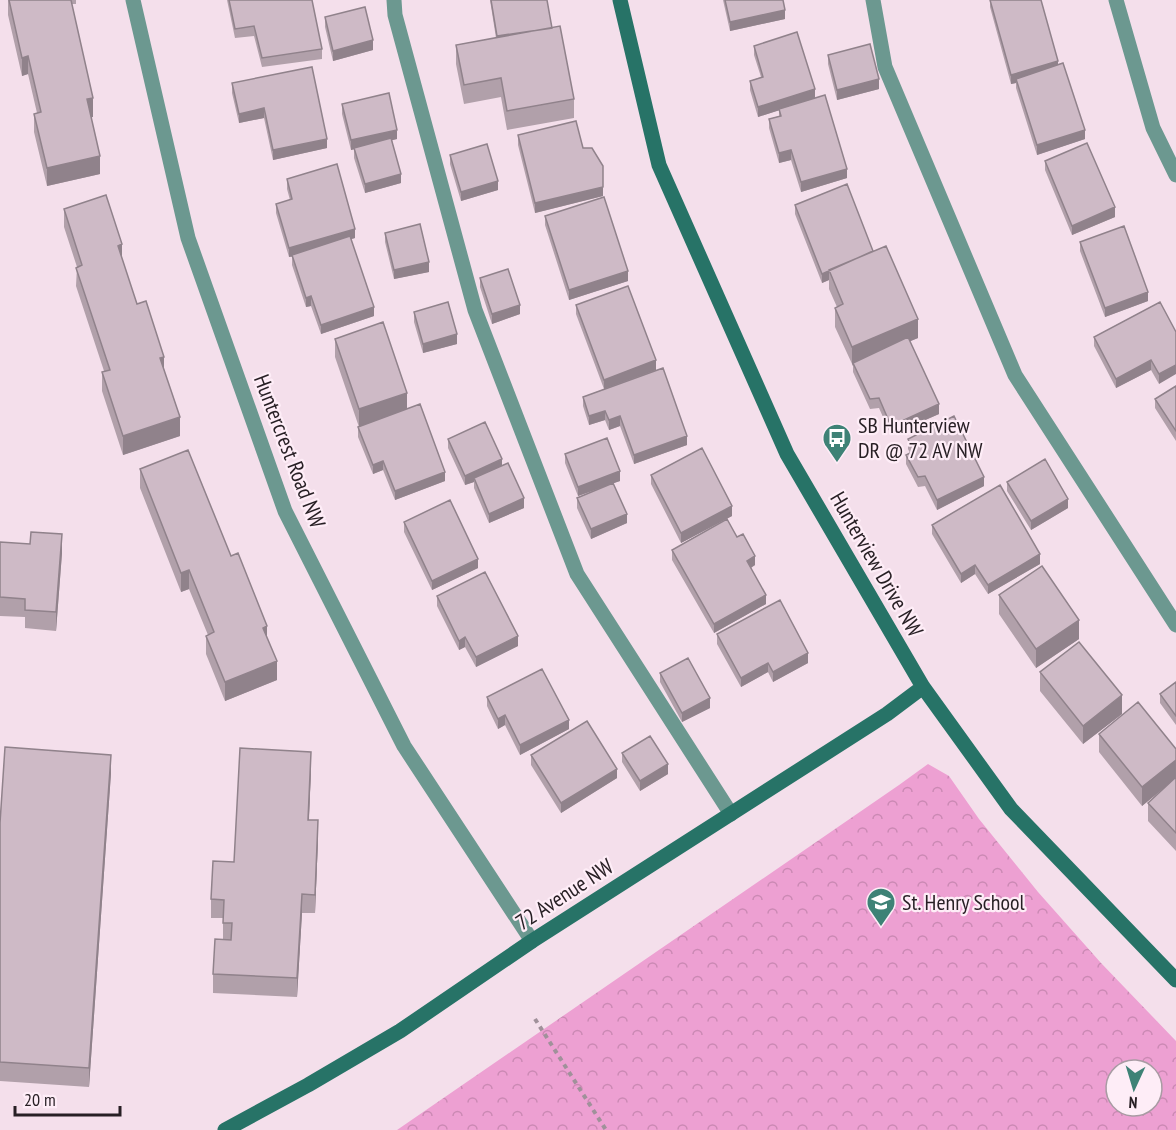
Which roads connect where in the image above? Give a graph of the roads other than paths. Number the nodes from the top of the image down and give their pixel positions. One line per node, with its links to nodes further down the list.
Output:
1 (133, 0): 10 (street, Huntercrest Road NW)
2 (394, 0): 9 (street)
3 (620, 0): 8 (street, Hunterview Drive NW)
4 (873, 0): 7 (street)
5 (1116, 0): 6 (street)
6 (1176, 175)
7 (1176, 625)
8 (923, 687): 9 (street, 72 Avenue NW); 11 (street, Hunterview Drive NW)
9 (731, 814): 10 (street, 72 Avenue NW)
10 (532, 941): 12 (street, 72 Avenue NW)
11 (1176, 980)
12 (225, 1130)

